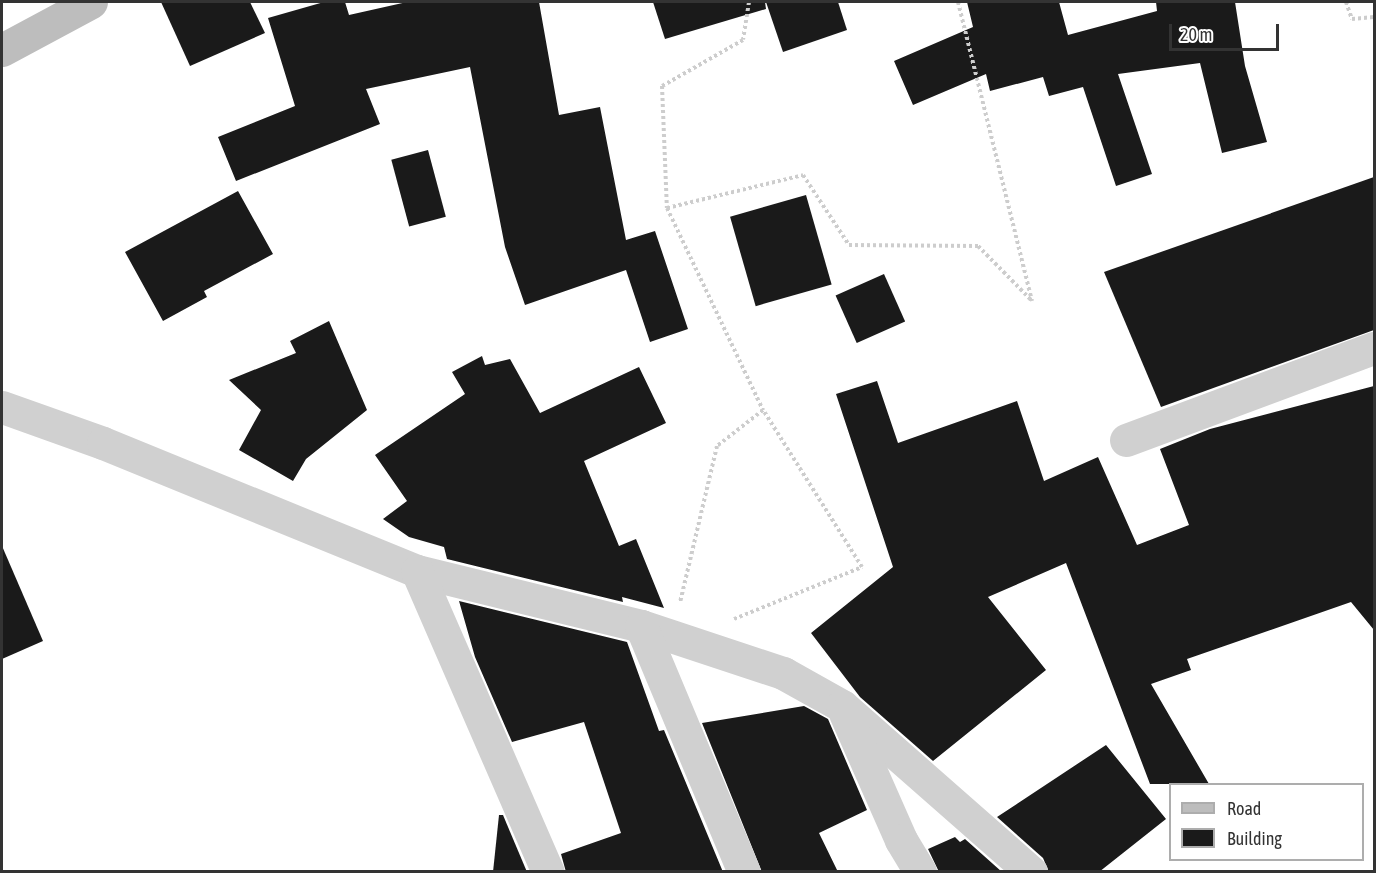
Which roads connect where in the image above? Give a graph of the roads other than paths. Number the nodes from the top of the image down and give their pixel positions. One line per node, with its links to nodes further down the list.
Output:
1 (92, 2): 2 (street)
2 (2, 50)
3 (1374, 348): 5 (street)
4 (2, 407): 6 (street)
5 (1126, 440)
6 (417, 572): 7 (street); 9 (street)
7 (640, 626): 8 (street); 10 (street)
8 (842, 706): 11 (street); 12 (street)
9 (548, 872)
10 (744, 872)
11 (920, 872)
12 (1031, 872)

